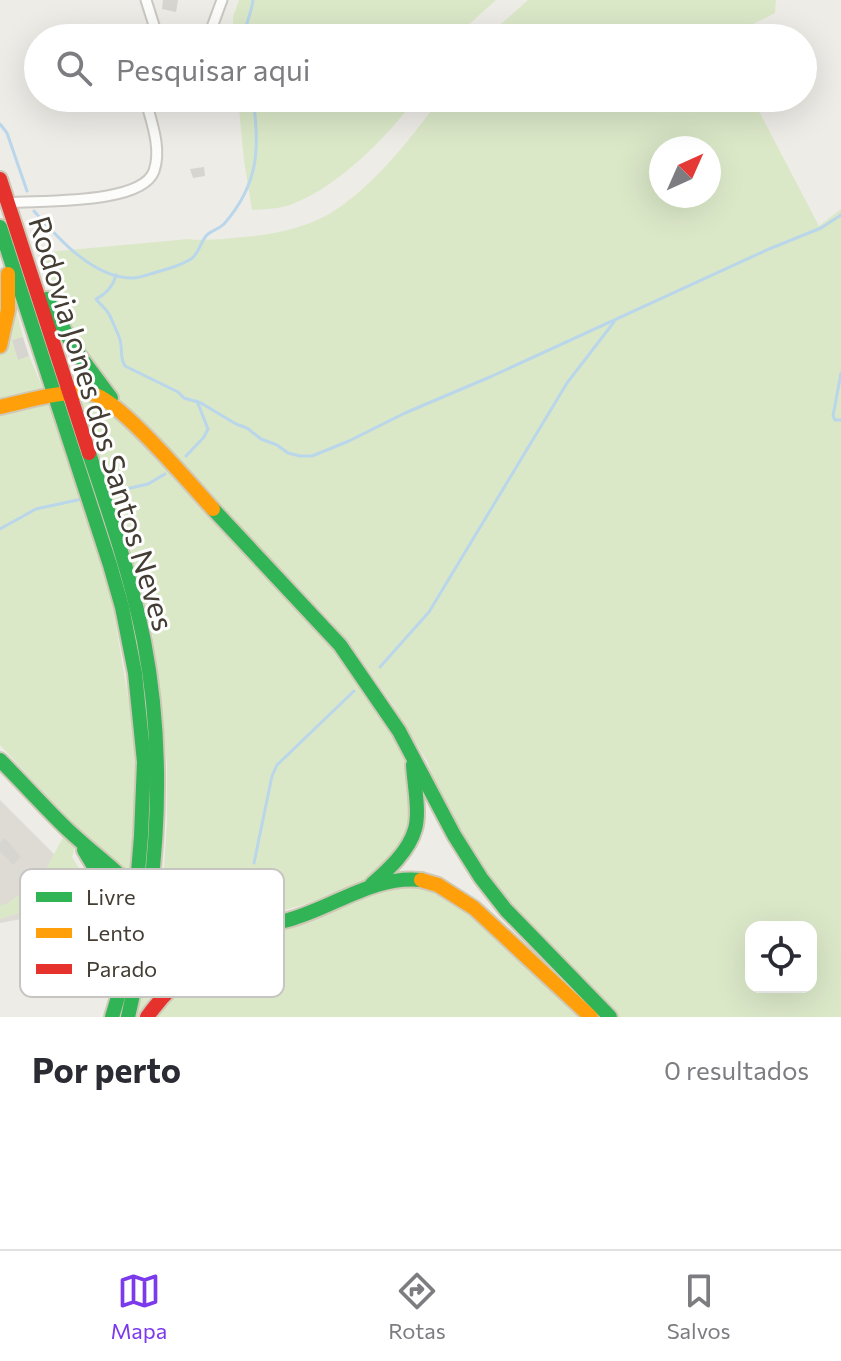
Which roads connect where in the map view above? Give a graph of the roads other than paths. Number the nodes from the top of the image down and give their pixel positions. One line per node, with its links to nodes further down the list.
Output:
1 (146, 0): 3 (street)
2 (222, 0): 4 (street)
3 (154, 24)
4 (213, 24)
5 (148, 112): 7 (street)
6 (0, 179): 7 (main road, Rodovia Jones dos Santos Neves)
7 (8, 203): 10 (main road, Rodovia Jones dos Santos Neves)
8 (0, 227): 9 (main road, Rodovia Jones dos Santos Neves)
9 (7, 249): 11 (main road); 12 (main road, Rodovia Jones dos Santos Neves)
10 (25, 251): 12 (main road, Rodovia Jones dos Santos Neves); 14 (main road)
11 (0, 346)
12 (63, 395): 13 (main road); 14 (main road); 20 (main road, Rodovia Jones dos Santos Neves); 21 (main road, Rodovia Jones dos Santos Neves)
13 (0, 407)
14 (130, 420): 15 (main road)
15 (410, 752): 22 (main road); 29 (main road)
16 (0, 760): 17 (main road)
17 (69, 831): 18 (main road); 19 (main road)
18 (95, 869)
19 (111, 869)
20 (138, 869)
21 (153, 869)
22 (368, 887): 23 (main road); 28 (main road)
23 (285, 921)
24 (132, 997): 26 (main road, Rodovia Jones dos Santos Neves)
25 (162, 997): 27 (main road)
26 (128, 1017)
27 (147, 1017)
28 (591, 1017)
29 (610, 1017)

